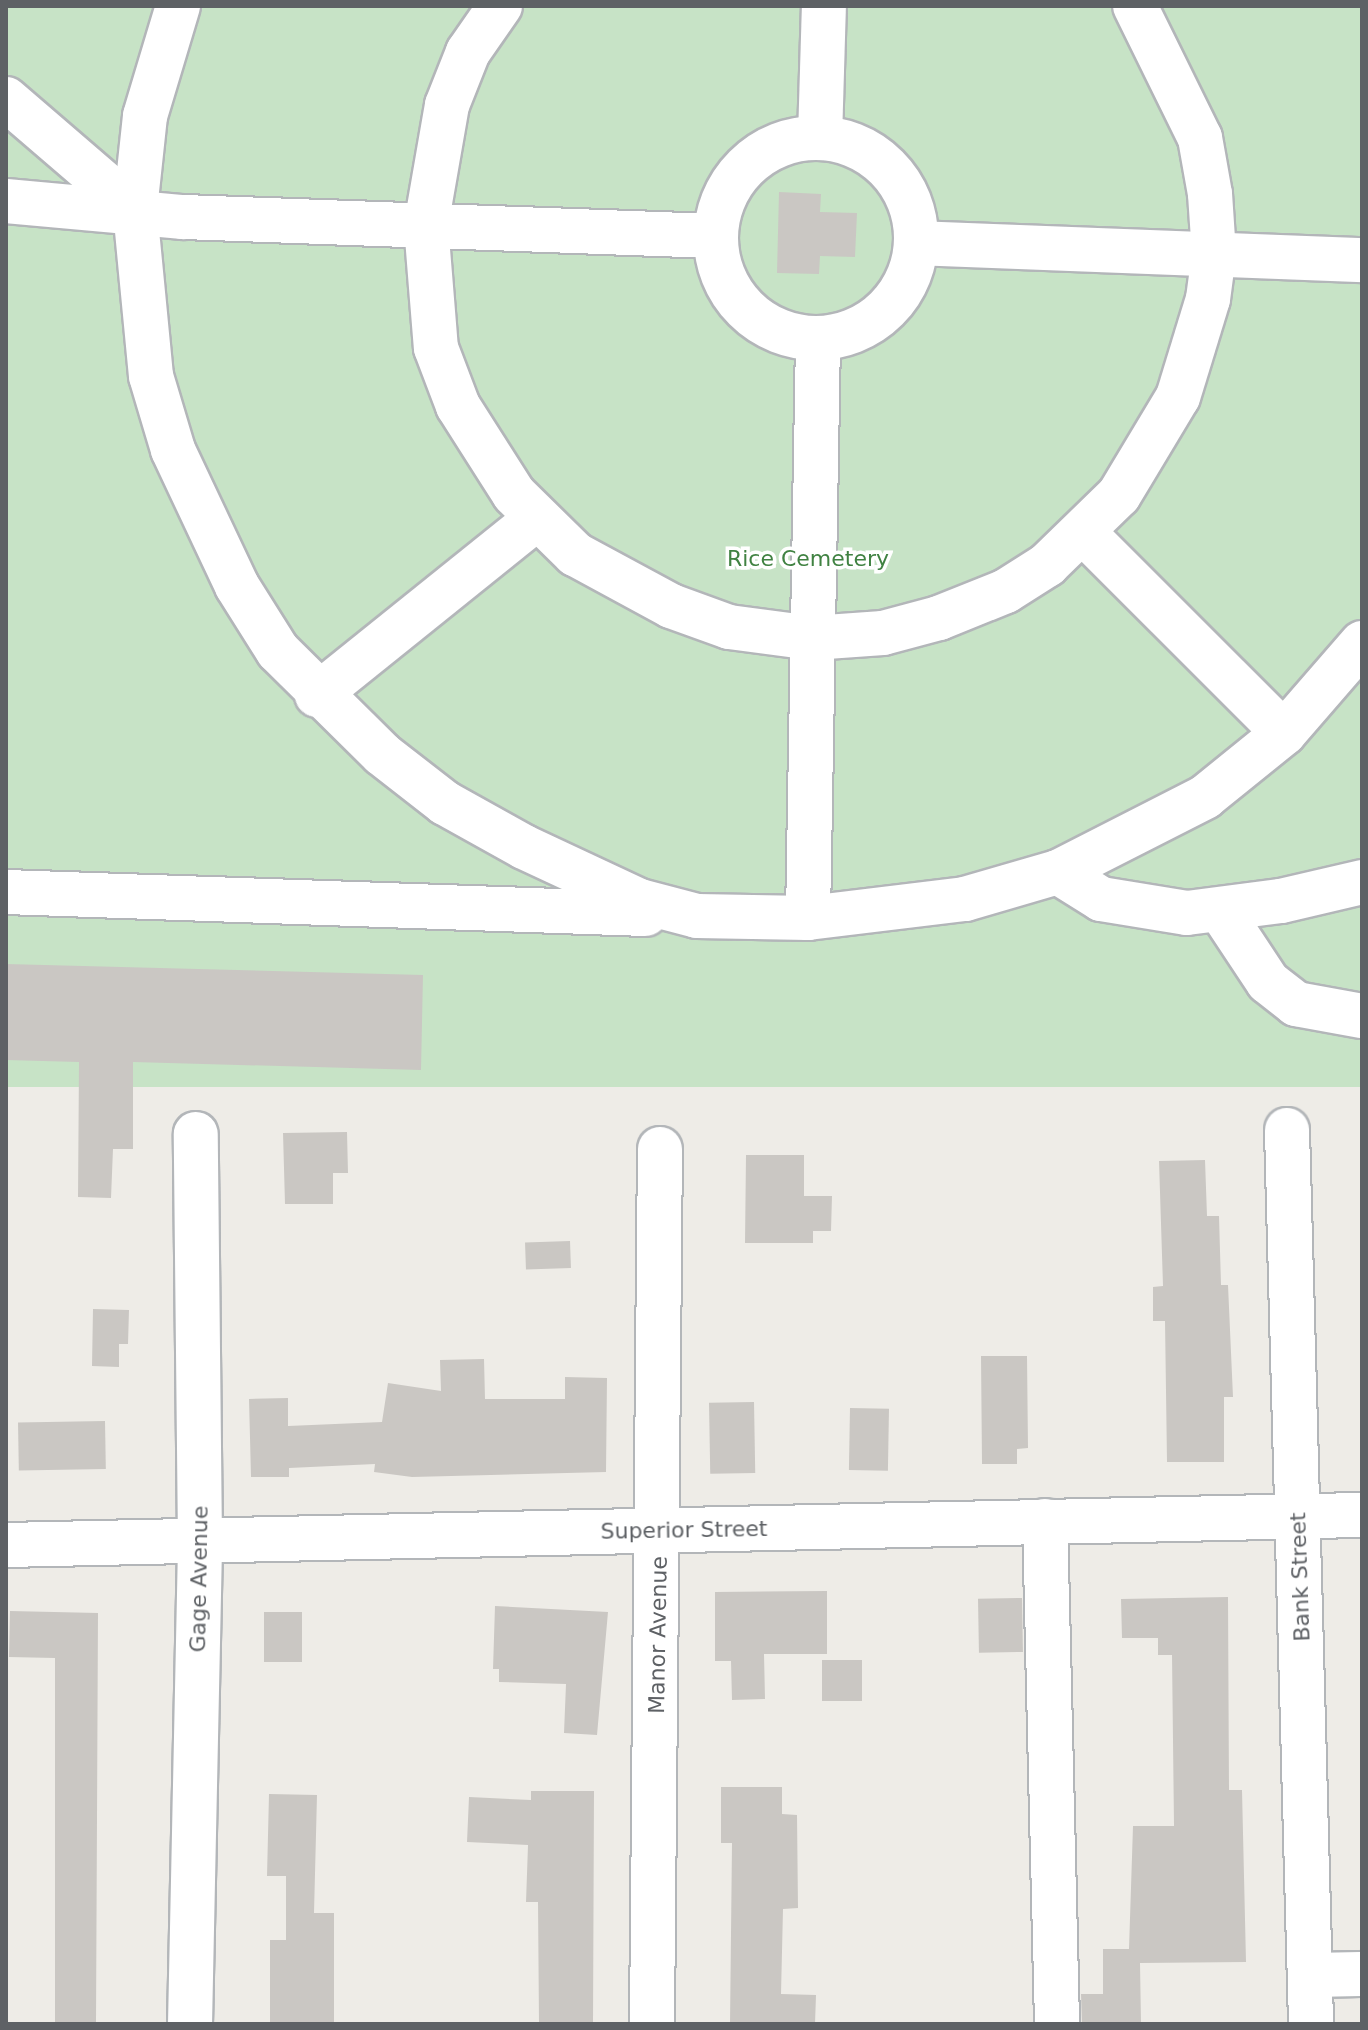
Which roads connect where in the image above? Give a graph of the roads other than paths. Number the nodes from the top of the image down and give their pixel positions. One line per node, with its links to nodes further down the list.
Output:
1 (178, 6): 8 (street)
2 (500, 6): 9 (street)
3 (824, 6): 6 (street)
4 (1135, 6): 12 (street)
5 (6, 99): 8 (street)
6 (820, 138): 10 (street); 11 (street)
7 (6, 201): 8 (street)
8 (135, 210): 9 (street); 19 (street)
9 (426, 225): 10 (street); 15 (street)
10 (715, 236): 14 (street)
11 (917, 243): 12 (street); 14 (street)
12 (1214, 254): 13 (street); 16 (street)
13 (1362, 260)
14 (818, 339): 17 (street)
15 (536, 519): 17 (street); 19 (street)
16 (1085, 534): 17 (street); 20 (street)
17 (812, 638): 26 (street)
18 (1362, 643): 20 (street)
19 (317, 695): 25 (street)
20 (1284, 733): 21 (street)
21 (1058, 872): 24 (street); 26 (street)
22 (1362, 882): 24 (street)
23 (6, 892): 25 (street)
24 (1221, 911): 27 (street)
25 (697, 916): 26 (street)
26 (808, 918)
27 (1362, 1016)
28 (1287, 1130): 31 (street, Bank Street)
29 (196, 1134): 35 (street, Gage Avenue)
30 (660, 1149): 34 (street, Manor Avenue)
31 (1299, 1515): 32 (street, Superior Street); 33 (street, Superior Street); 38 (street, Bank Street)
32 (1362, 1515)
33 (1045, 1521): 34 (street, Superior Street); 41 (street)
34 (659, 1530): 35 (street, Superior Street); 40 (street, Manor Avenue)
35 (200, 1542): 36 (street, Superior Street); 39 (street, Gage Avenue)
36 (6, 1545)
37 (1362, 1974): 38 (street)
38 (1311, 1975): 42 (street, Bank Street)
39 (190, 2024)
40 (652, 2024)
41 (1057, 2024)
42 (1311, 2024)

